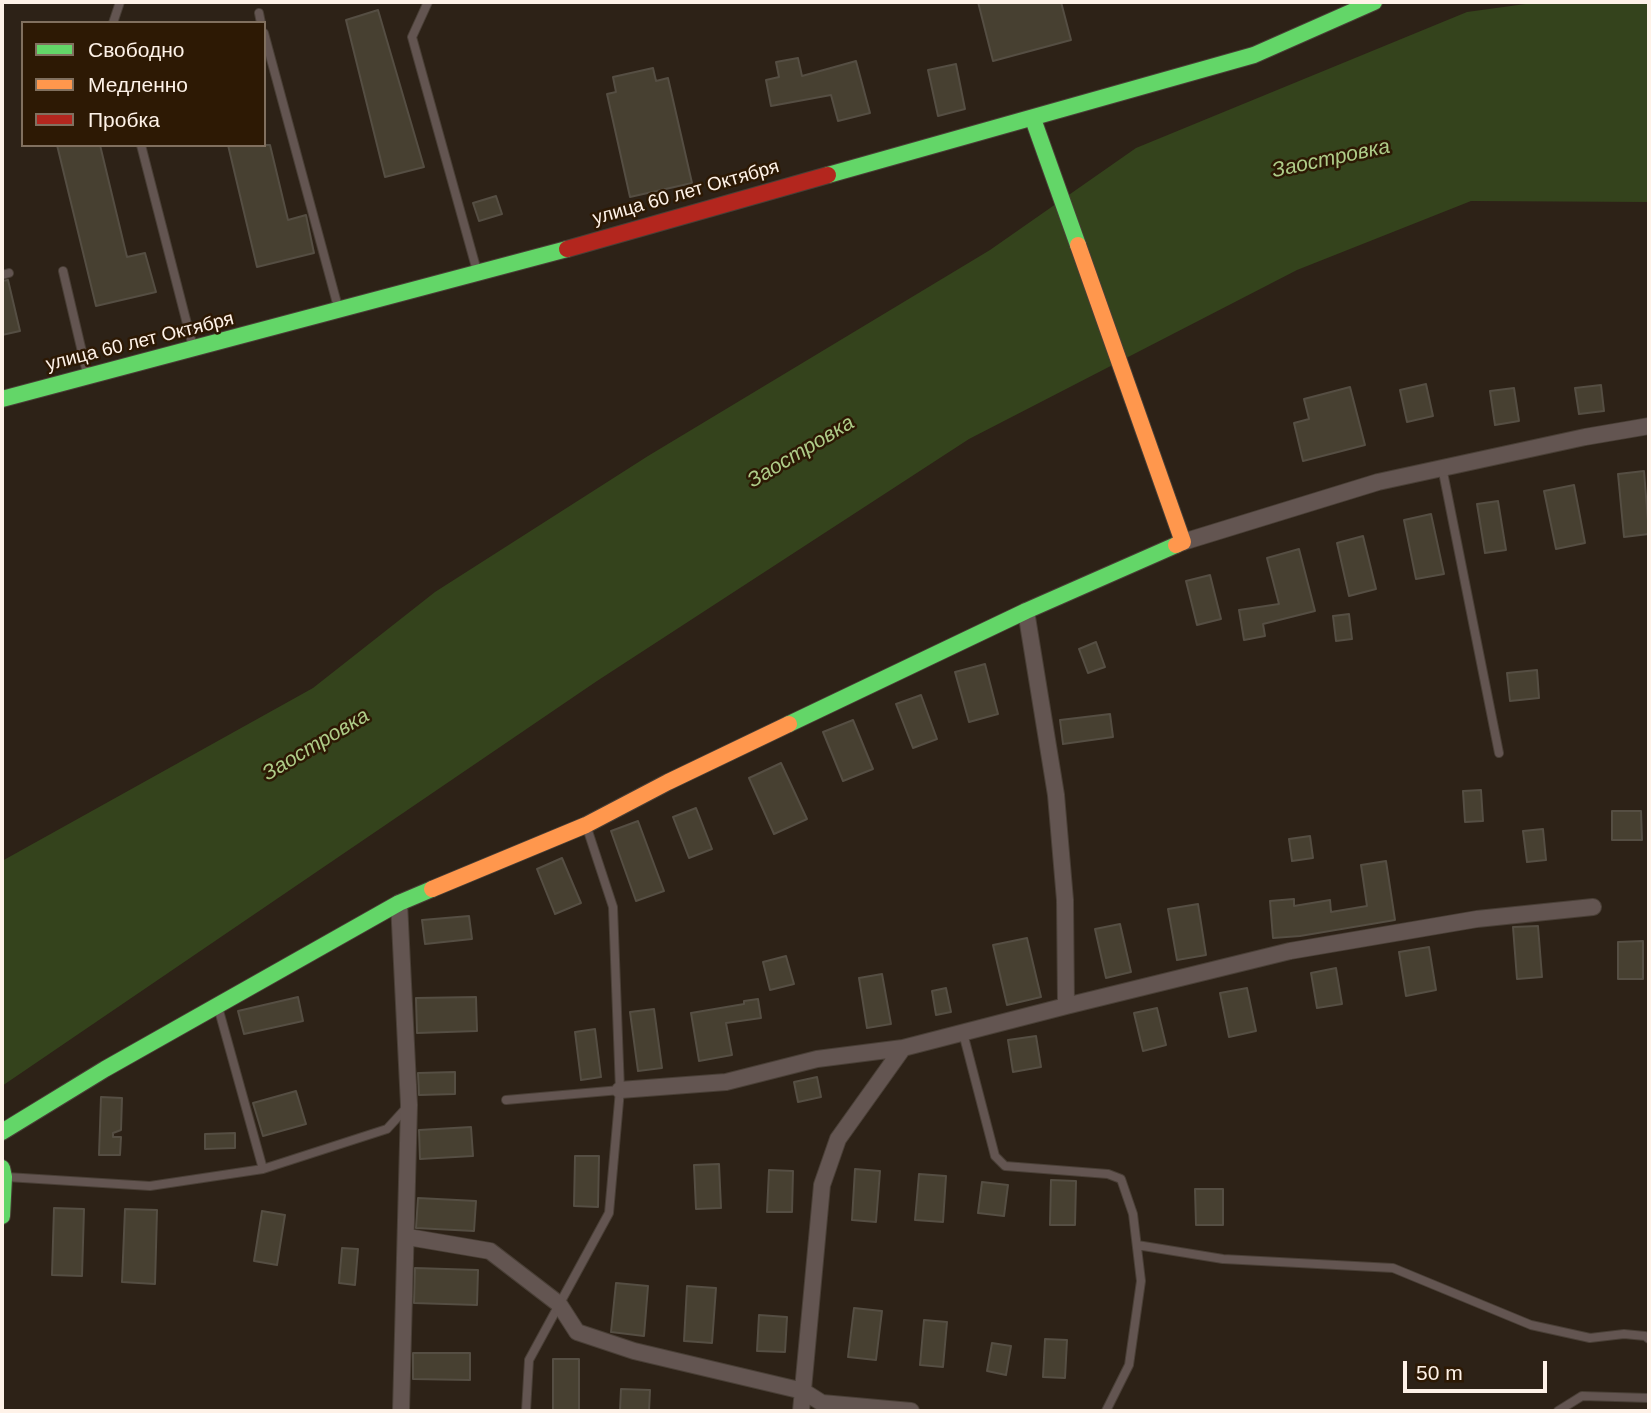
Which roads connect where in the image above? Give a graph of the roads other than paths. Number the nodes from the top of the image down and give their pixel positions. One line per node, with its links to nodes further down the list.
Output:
1 (120, 2): 5 (lane)
2 (428, 2): 11 (lane)
3 (1374, 2): 8 (street, улица 60 лет Октября)
4 (259, 13): 6 (lane)
5 (114, 21)
6 (261, 21)
7 (266, 40): 12 (lane)
8 (1033, 119): 11 (street, улица 60 лет Октября); 18 (street)
9 (142, 147): 13 (lane)
10 (63, 271): 14 (lane)
11 (478, 274): 12 (street, улица 60 лет Октября)
12 (340, 312): 13 (street, улица 60 лет Октября)
13 (194, 350): 14 (street, улица 60 лет Октября)
14 (88, 376): 15 (street, улица 60 лет Октября)
15 (2, 399)
16 (1649, 426): 17 (street)
17 (1442, 467): 18 (street); 20 (lane)
18 (1183, 542): 19 (street)
19 (1026, 611): 21 (street); 25 (street)
20 (1499, 753)
21 (586, 825): 22 (street); 28 (lane)
22 (399, 904): 24 (street); 30 (street)
23 (1593, 907): 25 (street)
24 (217, 1006): 31 (street); 32 (lane)
25 (1066, 1006): 26 (street)
26 (962, 1033): 27 (street); 36 (lane)
27 (903, 1048): 28 (street); 39 (street)
28 (620, 1090): 29 (lane); 37 (lane)
29 (506, 1100)
30 (409, 1105): 32 (lane); 35 (street)
31 (2, 1132)
32 (263, 1169): 33 (lane)
33 (3, 1173): 34 (street)
34 (2, 1216)
35 (408, 1237): 37 (street); 41 (street)
36 (1137, 1245): 38 (lane); 45 (lane)
37 (559, 1304): 39 (street); 42 (lane)
38 (1649, 1339)
39 (803, 1391): 43 (street); 44 (street)
40 (1649, 1398): 46 (lane)
41 (401, 1411)
42 (526, 1411)
43 (801, 1411)
44 (911, 1411)
45 (1106, 1411)
46 (1558, 1411)

